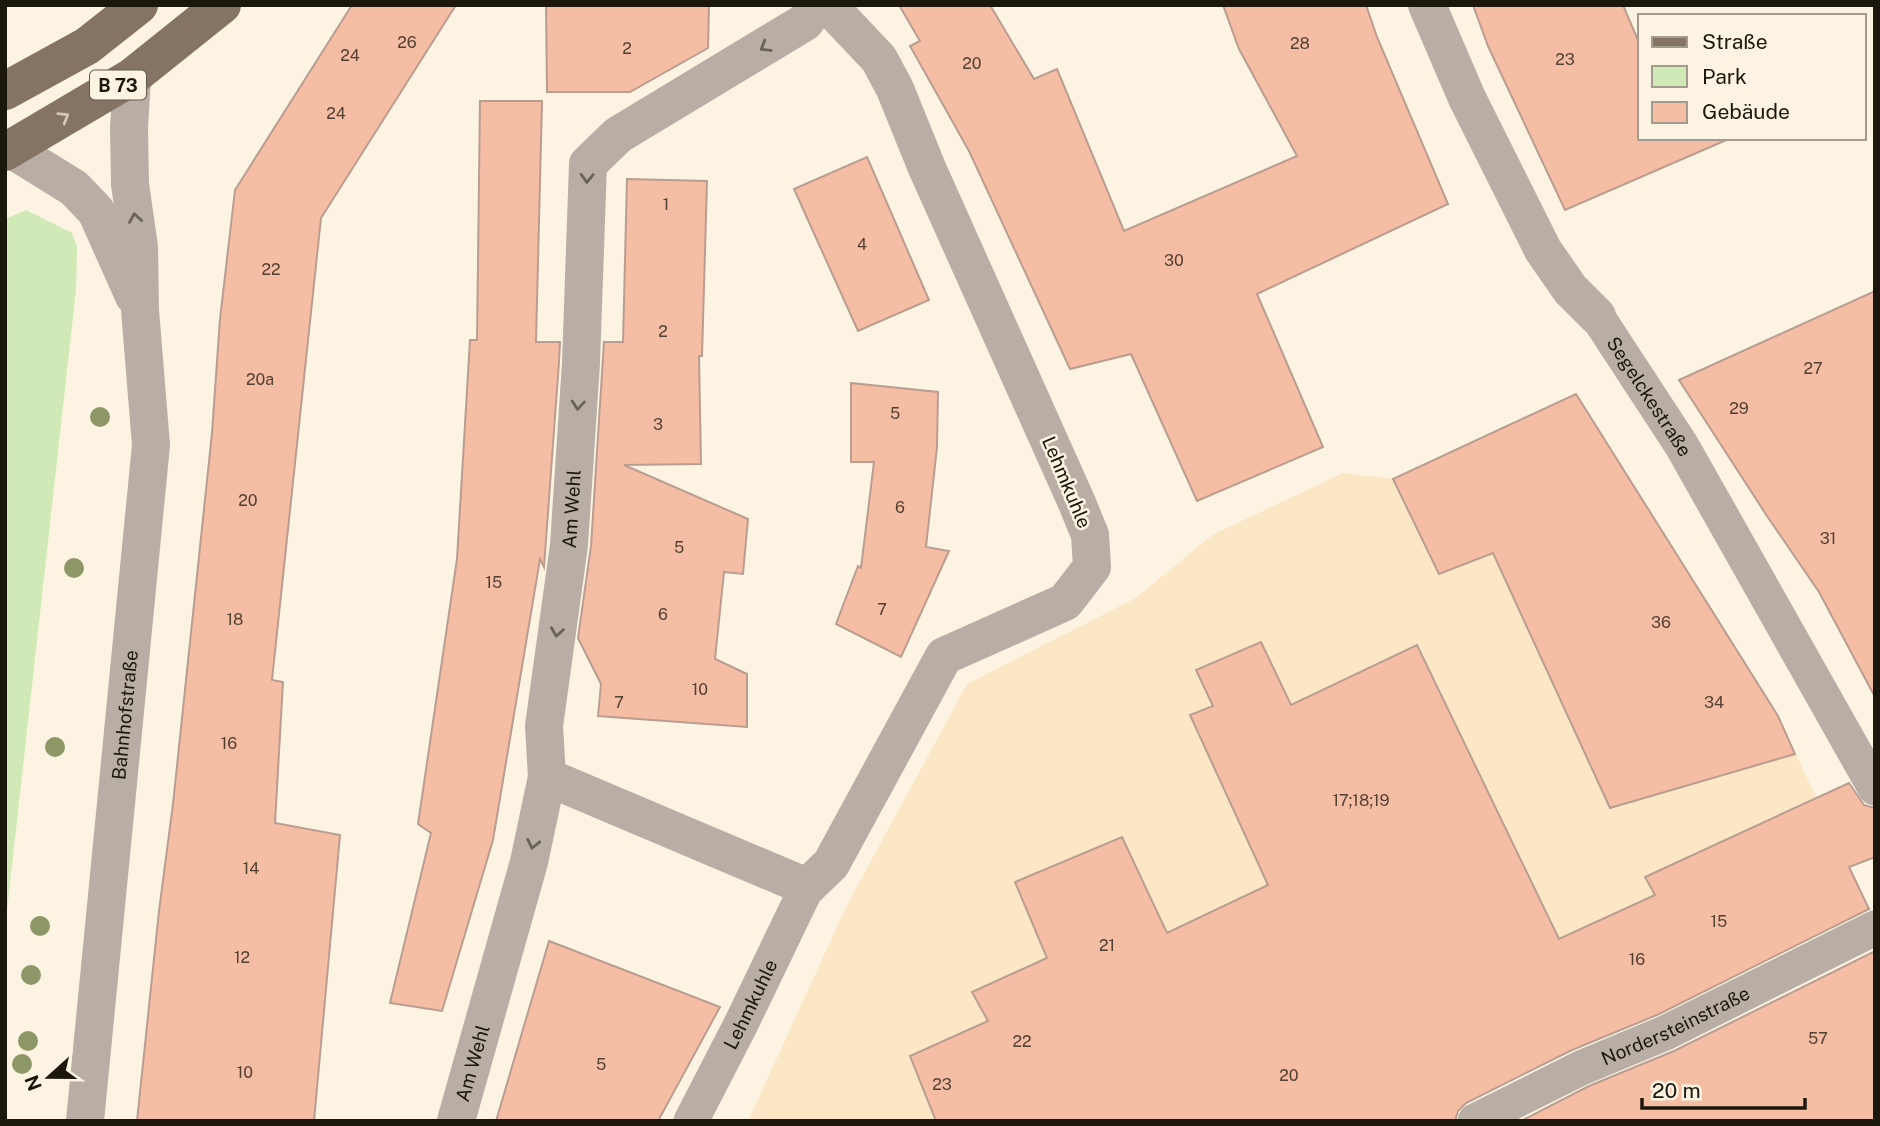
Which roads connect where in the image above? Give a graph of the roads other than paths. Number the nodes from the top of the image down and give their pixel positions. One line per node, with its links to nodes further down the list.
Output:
1 (139, 5): 7 (main road, B 73)
2 (222, 5): 6 (main road, B 73)
3 (817, 5): 11 (street, Am Wehl, one-way to 11)
4 (828, 5): 13 (street, Lehmkuhle)
5 (1427, 5): 10 (street, Segelckestraße)
6 (132, 77): 8 (main road, B 73, one-way to 6); 9 (street, Bahnhofstraße, one-way to 6)
7 (5, 91)
8 (8, 150): 9 (street, Bahnhofstraße)
9 (141, 310): 15 (street, Bahnhofstraße)
10 (1597, 316): 12 (street, Segelckestraße)
11 (547, 777): 13 (street); 16 (street, Am Wehl, one-way to 16)
12 (1875, 788)
13 (807, 887): 17 (street, Lehmkuhle)
14 (1875, 928): 18 (street, Nordersteinstraße)
15 (85, 1121)
16 (456, 1121)
17 (691, 1121)
18 (1475, 1121)

